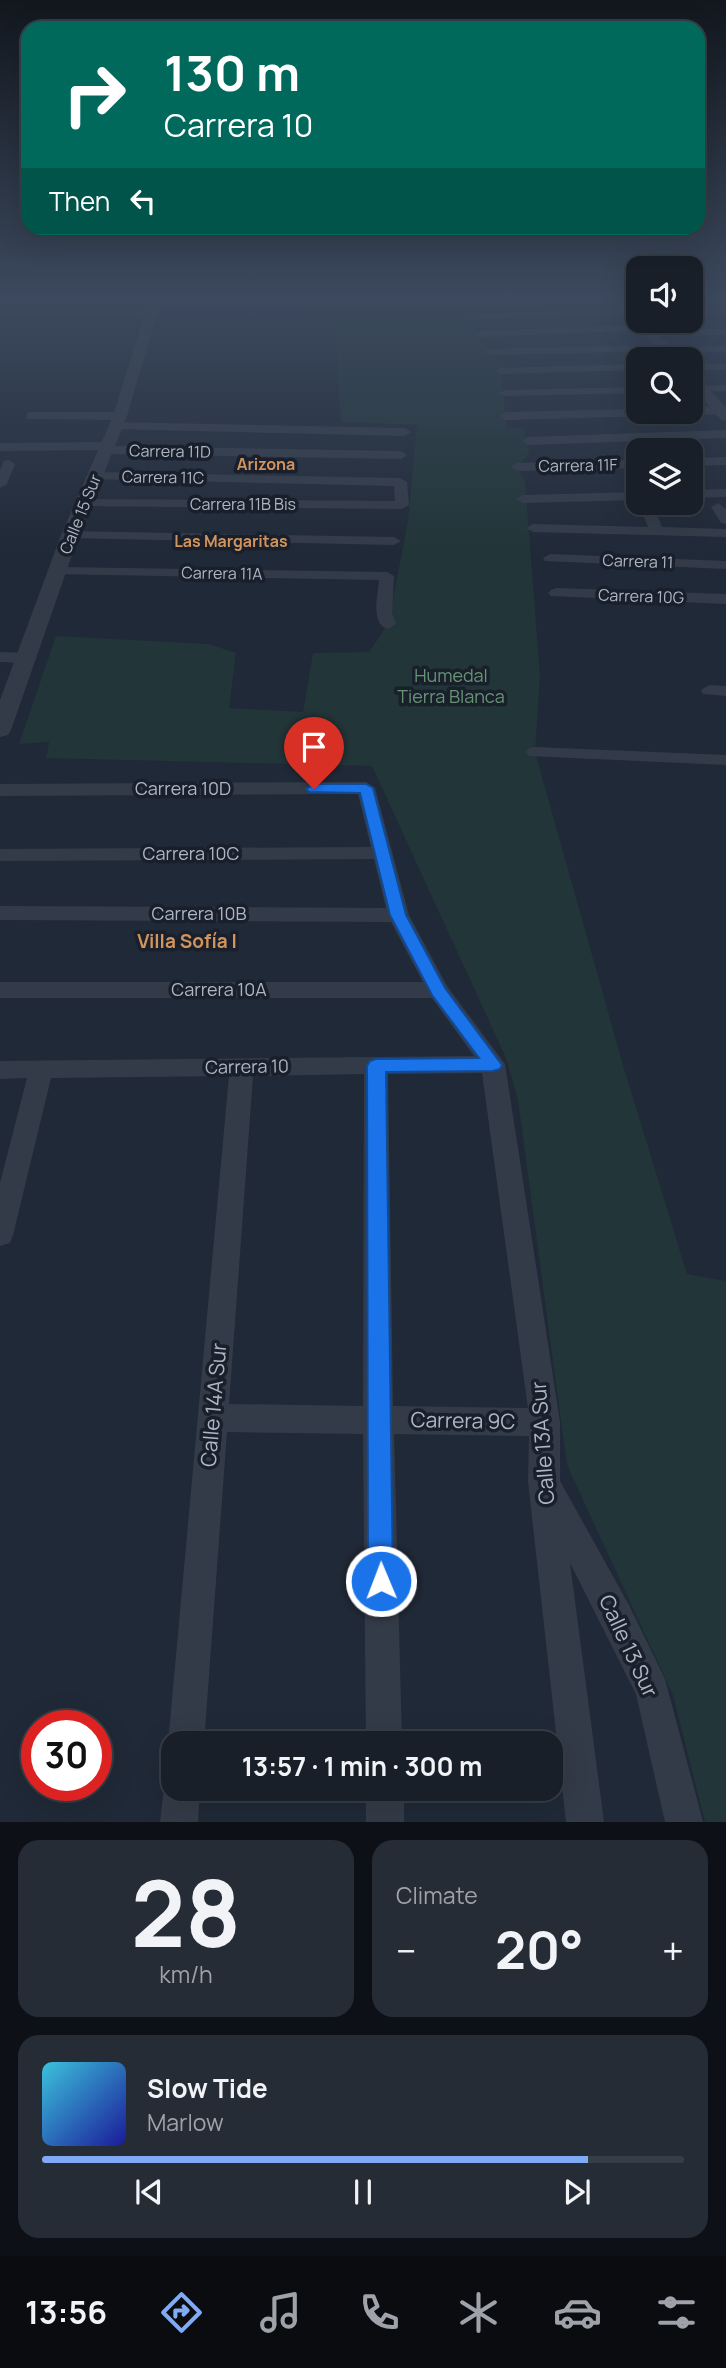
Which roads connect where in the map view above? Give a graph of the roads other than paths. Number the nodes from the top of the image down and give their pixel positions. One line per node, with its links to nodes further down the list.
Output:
1 (129, 382): 12 (street, Calle 15 Sur)
2 (726, 388): 3 (street)
3 (703, 389)
4 (626, 390): 5 (street)
5 (505, 393)
6 (703, 394): 8 (street)
7 (703, 411): 8 (street)
8 (724, 412)
9 (626, 413): 11 (street)
10 (31, 416): 12 (street)
11 (506, 416)
12 (117, 421): 13 (street); 18 (street, Calle 15 Sur)
13 (285, 430): 14 (street); 19 (street)
14 (405, 432)
15 (726, 434): 16 (street)
16 (528, 442)
17 (0, 447): 18 (street, Carrera 11D)
18 (106, 448): 19 (street, Carrera 11D); 26 (street, Calle 15 Sur)
19 (283, 453): 20 (street, Carrera 11D); 27 (street)
20 (401, 455)
21 (726, 461): 22 (street)
22 (703, 462)
23 (9, 464): 28 (street)
24 (626, 464): 25 (street, Carrera 11F)
25 (517, 467)
26 (94, 476): 27 (street, Carrera 11C); 33 (street, Calle 15 Sur)
27 (281, 480): 34 (street, Carrera 11C)
28 (1, 484)
29 (726, 493): 30 (street)
30 (703, 494)
31 (626, 496): 32 (street)
32 (523, 499)
33 (83, 503): 34 (street, Carrera 11B Bis); 41 (street, Calle 15 Sur)
34 (402, 505)
35 (718, 507): 37 (street)
36 (650, 515): 39 (street)
37 (726, 520)
38 (533, 528): 39 (street)
39 (657, 531): 40 (street)
40 (726, 533)
41 (70, 535): 42 (street); 45 (street, Calle 15 Sur)
42 (394, 541)
43 (550, 558): 44 (street, Carrera 11)
44 (726, 565)
45 (58, 571): 48 (street, Carrera 11A); 50 (street, Calle 15 Sur)
46 (556, 593): 47 (street, Carrera 10G)
47 (726, 599)
48 (388, 624)
49 (0, 657): 50 (street)
50 (26, 658): 51 (street, Calle 15 Sur)
51 (0, 730)
52 (535, 752): 53 (street)
53 (726, 760)
54 (0, 790): 55 (street, Carrera 10D)
55 (382, 853): 56 (street, Carrera 10C); 58 (street)
56 (0, 855)
57 (0, 912): 58 (street, Carrera 10B)
58 (398, 915): 60 (street)
59 (0, 990): 60 (street, Carrera 10A)
60 (438, 990): 61 (street)
61 (493, 1065): 62 (street, Carrera 10); 69 (street, Calle 13A Sur)
62 (376, 1066): 63 (street, Carrera 10); 68 (street)
63 (243, 1068): 65 (street, Carrera 10); 67 (street, Calle 14A Sur)
64 (0, 1070): 65 (street, Carrera 10)
65 (41, 1070): 66 (street)
66 (0, 1235)
67 (213, 1418): 68 (street, Carrera 9C); 71 (street, Calle 14A Sur)
68 (378, 1419): 69 (street, Carrera 9C); 72 (street)
69 (545, 1422): 70 (street, Calle 13A Sur)
70 (544, 1481): 77 (street, Calle 13A Sur); 78 (street, Calle 13 Sur)
71 (187, 1731)
72 (384, 1731)
73 (181, 1801): 75 (street)
74 (385, 1801): 76 (street)
75 (179, 1822)
76 (385, 1822)
77 (585, 1822)
78 (684, 1822)

